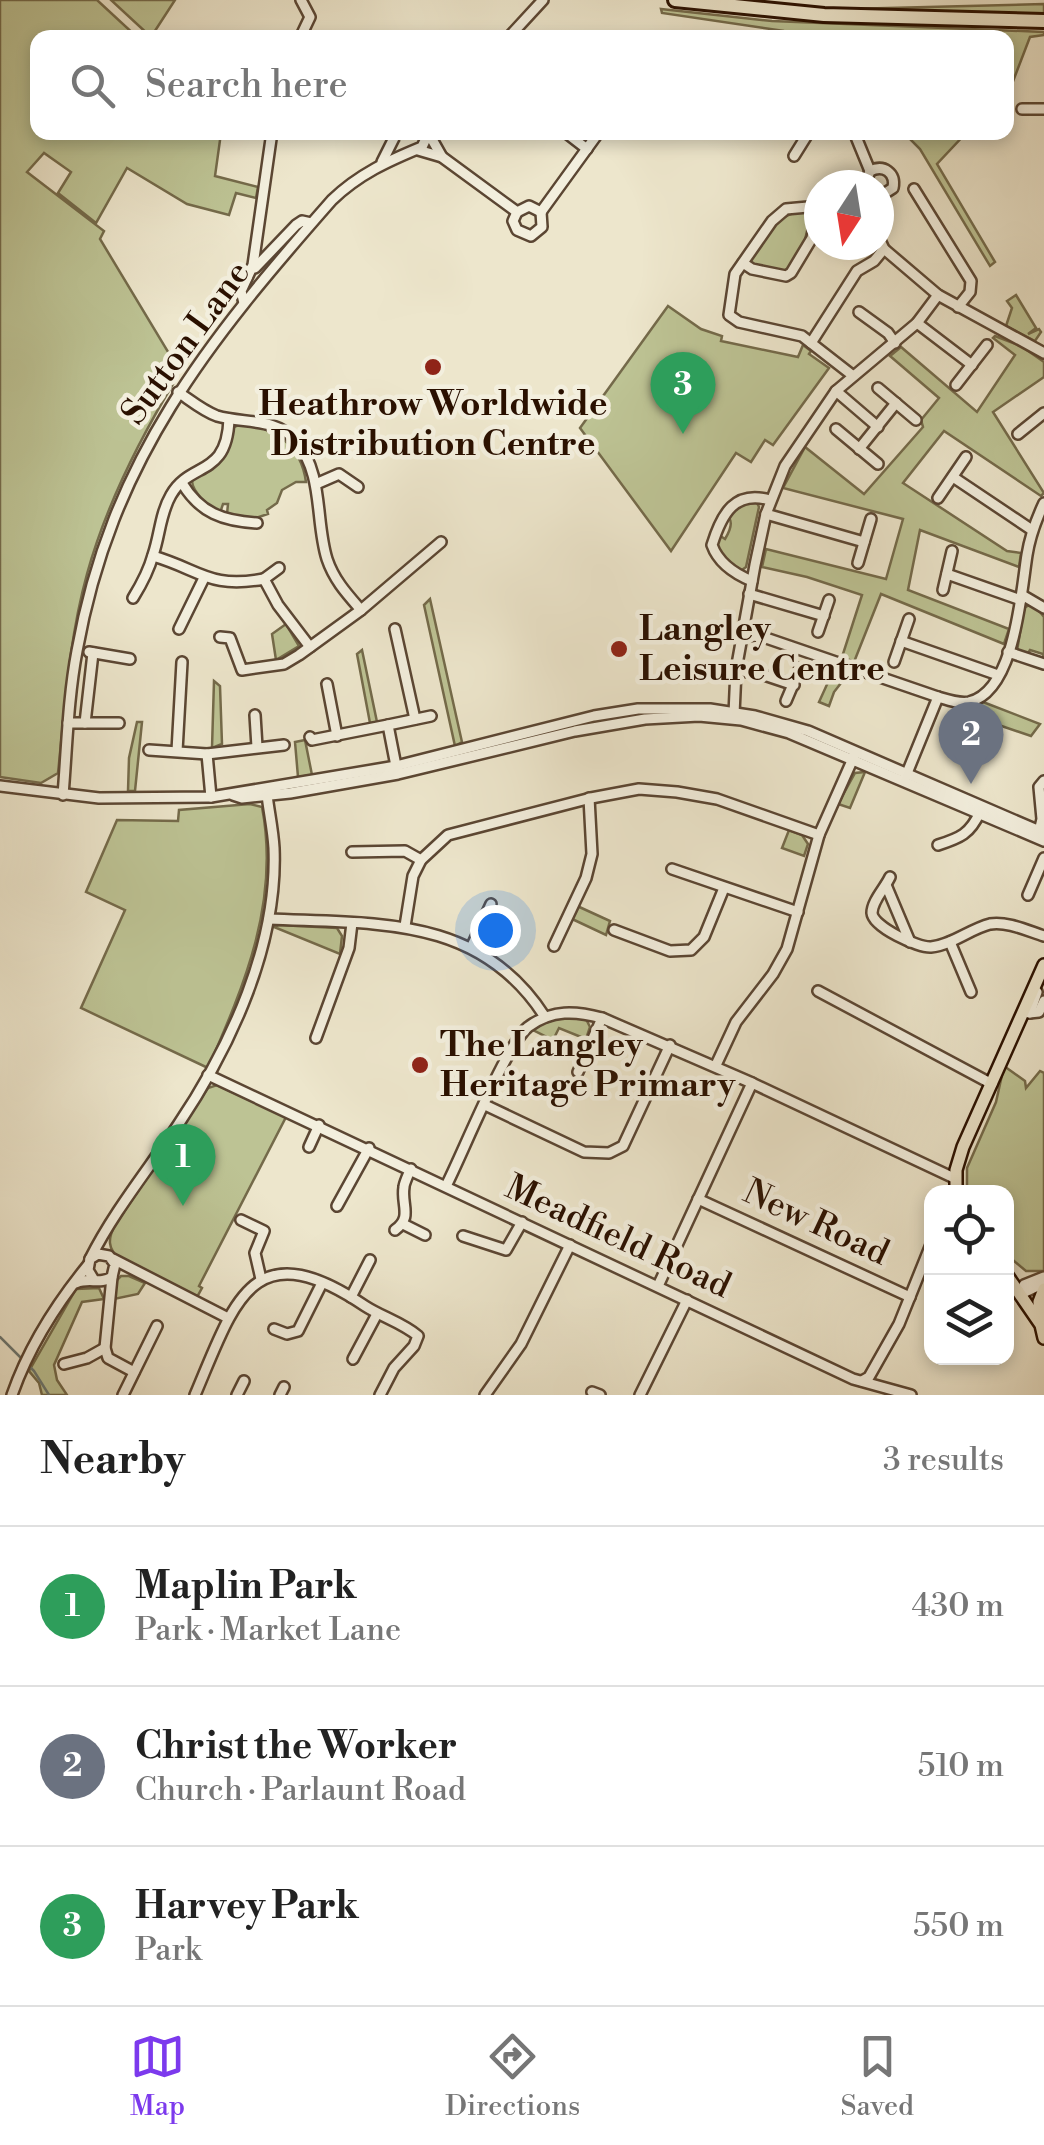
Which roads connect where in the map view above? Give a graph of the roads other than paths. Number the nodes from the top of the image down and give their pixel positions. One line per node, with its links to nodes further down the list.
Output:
1 (302, 0): 5 (street)
2 (674, 0): 4 (highway)
3 (542, 1): 6 (street)
4 (1044, 21)
5 (304, 30)
6 (515, 30)
7 (1022, 109): 8 (street)
8 (1044, 109)
9 (271, 140): 29 (street)
10 (392, 140): 22 (street, Sutton Lane)
11 (396, 140): 19 (street)
12 (427, 140): 19 (street)
13 (433, 140): 21 (street)
14 (575, 140): 18 (street)
15 (593, 140): 18 (street)
16 (804, 140): 20 (street)
17 (857, 140): 23 (street)
18 (586, 149): 27 (street)
19 (414, 150): 21 (street); 22 (street, Sutton Lane)
20 (794, 156)
21 (442, 157): 26 (street)
22 (382, 162): 28 (street, Sutton Lane)
23 (870, 170)
24 (914, 188): 38 (street)
25 (804, 207): 34 (street)
26 (516, 212): 27 (street); 27 (street)
27 (541, 212)
28 (312, 223): 30 (street); 37 (street, Sutton Lane)
29 (258, 230): 30 (street); 35 (street)
30 (276, 243): 35 (street)
31 (804, 251): 34 (street)
32 (894, 258): 36 (street)
33 (875, 260): 41 (street)
34 (744, 263): 41 (street)
35 (250, 274): 37 (street)
36 (938, 295): 38 (street); 40 (street)
37 (244, 303): 50 (street, Sutton Lane)
38 (958, 307): 44 (street)
39 (859, 312): 42 (street)
40 (917, 324): 42 (street); 45 (street)
41 (811, 343): 46 (street)
42 (895, 343): 46 (street)
43 (986, 345): 45 (street)
44 (1044, 353)
45 (972, 364): 47 (street)
46 (852, 375): 49 (street)
47 (956, 385)
48 (878, 388): 51 (street)
49 (836, 391): 55 (street); 67 (street)
50 (178, 392): 53 (street); 99 (street, Sutton Lane)
51 (896, 403): 54 (street); 55 (street)
52 (1040, 416): 57 (street); 58 (street)
53 (229, 419): 63 (street); 64 (street)
54 (916, 420)
55 (878, 426): 59 (street)
56 (836, 429): 59 (street)
57 (1044, 430)
58 (1018, 434)
59 (858, 449): 61 (street)
60 (966, 458): 62 (street)
61 (878, 464)
62 (953, 477): 66 (street); 72 (street)
63 (182, 483): 71 (street); 76 (street)
64 (316, 484): 65 (street); 89 (street)
65 (358, 487)
66 (938, 498)
67 (770, 500): 69 (street); 82 (street)
68 (1044, 503): 72 (street)
69 (766, 514): 74 (street); 82 (street)
70 (871, 519): 74 (street)
71 (257, 524)
72 (1037, 525): 86 (street)
73 (441, 542): 89 (street)
74 (864, 542): 77 (street)
75 (952, 551): 79 (street)
76 (153, 556): 80 (street); 83 (street)
77 (858, 563)
78 (279, 568): 81 (street)
79 (947, 574): 84 (street); 86 (street)
80 (204, 578): 81 (street); 92 (street)
81 (264, 580): 98 (street)
82 (752, 581): 85 (street)
83 (124, 589)
84 (943, 590)
85 (749, 594): 90 (street); 95 (street)
86 (1022, 598): 88 (street); 100 (street)
87 (829, 600): 90 (street)
88 (1044, 608)
89 (361, 610): 98 (street)
90 (824, 616): 94 (street)
91 (909, 619): 97 (street)
92 (179, 629)
93 (395, 630): 116 (street)
94 (818, 632)
95 (741, 634): 107 (street); 111 (street)
96 (229, 635): 98 (street)
97 (901, 641): 104 (street); 108 (street)
98 (310, 647)
99 (77, 650): 101 (street); 117 (street, Sutton Lane)
100 (1008, 652): 105 (street); 108 (street)
101 (92, 653): 102 (street); 118 (street)
102 (130, 660)
103 (182, 662): 126 (street)
104 (894, 662)
105 (1044, 664)
106 (800, 668): 110 (street)
107 (736, 670): 110 (street); 114 (street)
108 (998, 675): 111 (street)
109 (328, 684): 121 (street)
110 (794, 685): 112 (street)
111 (938, 697): 130 (street)
112 (786, 701)
113 (254, 715): 124 (street)
114 (734, 715): 128 (street); 129 (street)
115 (432, 716): 116 (street)
116 (415, 719): 120 (street)
117 (68, 722): 118 (street); 134 (street, Sutton Lane)
118 (85, 723): 119 (street)
119 (119, 723)
120 (388, 726): 121 (street); 129 (street)
121 (337, 736): 122 (street)
122 (310, 737)
123 (284, 745): 124 (street)
124 (257, 747): 127 (street)
125 (149, 750): 126 (street)
126 (177, 752): 127 (street)
127 (208, 754): 135 (street)
128 (854, 755): 130 (street); 138 (street)
129 (397, 770): 133 (street)
130 (905, 778): 137 (street)
131 (1044, 781): 139 (street)
132 (0, 786): 134 (street)
133 (266, 792): 135 (street); 149 (street)
134 (64, 795): 135 (street)
135 (211, 798)
136 (589, 798): 138 (street); 143 (street); 156 (street)
137 (980, 810): 139 (street); 140 (street)
138 (819, 836): 148 (street)
139 (1041, 836)
140 (938, 845)
141 (352, 852): 143 (street)
142 (1044, 858): 146 (street)
143 (421, 860): 151 (street)
144 (672, 869): 145 (street)
145 (724, 888): 148 (street); 152 (street)
146 (1028, 895)
147 (491, 904): 157 (street)
148 (798, 912): 167 (street)
149 (269, 920): 150 (street); 169 (street)
150 (352, 923): 151 (street); 165 (street)
151 (404, 926): 157 (street)
152 (614, 930)
153 (1044, 936): 155 (street)
154 (910, 942): 154 (street); 155 (street)
155 (950, 942): 160 (street)
156 (554, 946)
157 (471, 948): 163 (street)
158 (1044, 965): 162 (main road)
159 (818, 991): 171 (street)
160 (971, 992)
161 (1044, 1001): 162 (street)
162 (1027, 1014): 171 (main road)
163 (545, 1017): 164 (street); 172 (street)
164 (602, 1018): 166 (street); 168 (street)
165 (316, 1038)
166 (670, 1045): 167 (street); 172 (street)
167 (716, 1065): 170 (street)
168 (578, 1072)
169 (208, 1075): 173 (street, Meadfield Road); 184 (street)
170 (752, 1084): 177 (street); 180 (street)
171 (992, 1084): 177 (main road)
172 (485, 1105): 179 (street)
173 (319, 1125): 174 (street); 175 (street, Meadfield Road)
174 (309, 1147)
175 (369, 1148): 176 (street, Meadfield Road); 181 (street)
176 (411, 1169): 179 (street, Meadfield Road); 185 (street)
177 (954, 1178): 178 (main road)
178 (955, 1185)
179 (446, 1186): 183 (street, Meadfield Road)
180 (698, 1199): 200 (street); 202 (street, New Road)
181 (338, 1206)
182 (241, 1220): 196 (street)
183 (522, 1222): 186 (street); 187 (street, Meadfield Road)
184 (108, 1223): 188 (street); 190 (street)
185 (425, 1235)
186 (463, 1236)
187 (570, 1244): 200 (street, Meadfield Road); 222 (street)
188 (111, 1258): 190 (street); 192 (street); 195 (street)
189 (370, 1260): 203 (street)
190 (89, 1262): 195 (street); 199 (street)
191 (924, 1262): 202 (street)
192 (134, 1270): 195 (street); 207 (street)
193 (1007, 1275): 201 (main road)
194 (1013, 1275): 201 (main road)
195 (106, 1278): 199 (street); 211 (street)
196 (261, 1280): 197 (street); 207 (street)
197 (322, 1283): 203 (street); 209 (street)
198 (1044, 1283): 201 (street); 205 (main road)
199 (72, 1285): 217 (street)
200 (658, 1286): 204 (street, Meadfield Road)
201 (1024, 1291): 205 (main road); 210 (main road)
202 (910, 1296): 216 (street)
203 (351, 1297): 206 (street)
204 (687, 1300): 216 (street, Meadfield Road); 223 (street)
205 (1039, 1307): 210 (main road)
206 (377, 1314): 212 (street); 221 (street)
207 (228, 1318): 219 (street)
208 (157, 1326): 214 (street)
209 (274, 1329)
210 (1043, 1332)
211 (104, 1348): 213 (street); 214 (street)
212 (353, 1359)
213 (64, 1364)
214 (134, 1372): 218 (street)
215 (244, 1381): 220 (street)
216 (862, 1381): 224 (street, Meadfield Road)
217 (12, 1395)
218 (123, 1395)
219 (195, 1395)
220 (237, 1395)
221 (380, 1395)
222 (485, 1395)
223 (640, 1395)
224 (911, 1395)

